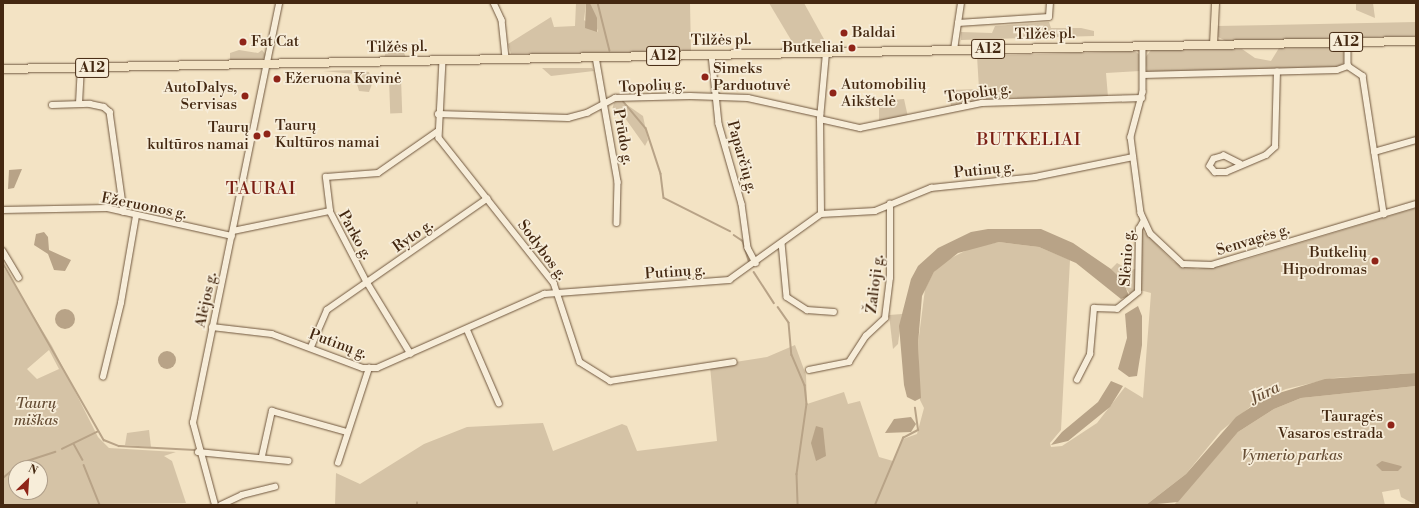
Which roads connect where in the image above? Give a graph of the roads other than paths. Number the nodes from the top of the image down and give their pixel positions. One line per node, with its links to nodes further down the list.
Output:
1 (279, 3): 17 (street, Alėjos g.)
2 (494, 3): 15 (street)
3 (961, 3): 6 (street)
4 (1050, 3): 6 (street)
5 (1215, 3): 9 (main road)
6 (958, 23): 11 (street)
7 (1416, 41): 8 (highway, Tilžės pl. / A12)
8 (1348, 42): 9 (highway, Tilžės pl. / A12); 18 (street)
9 (1213, 44): 10 (highway, Tilžės pl. / A12)
10 (1143, 45): 11 (highway, Tilžės pl. / A12); 22 (street)
11 (954, 50): 12 (highway, Tilžės pl. / A12)
12 (826, 53): 13 (highway, Tilžės pl. / A12); 29 (street)
13 (712, 54): 14 (highway, Tilžės pl. / A12); 23 (street, Paparčių g.)
14 (596, 57): 15 (highway, Tilžės pl. / A12); 25 (street, Prūdo g.)
15 (506, 59): 16 (highway, Tilžės pl. / A12)
16 (443, 60): 17 (highway, Tilžės pl. / A12); 28 (street)
17 (268, 65): 19 (highway, Tilžės pl. / A12); 46 (street, Alėjos g.)
18 (1348, 66): 21 (street); 32 (street)
19 (81, 68): 20 (highway, Tilžės pl. / A12); 26 (street)
20 (3, 69)
21 (1277, 72): 22 (street); 34 (street)
22 (1143, 75): 24 (street)
23 (716, 96): 25 (street, Topolių g.); 29 (street, Topolių g.); 49 (street, Paparčių g.)
24 (1142, 98): 29 (street, Topolių g.); 33 (street)
25 (604, 103): 28 (street, Topolių g.); 45 (street, Prūdo g.)
26 (80, 104): 27 (street); 40 (street)
27 (52, 105)
28 (438, 114): 30 (street)
29 (820, 117): 41 (street)
30 (437, 132): 35 (street, Sodybos g.); 39 (street)
31 (1416, 140): 32 (street)
32 (1374, 152): 42 (street)
33 (1133, 157): 36 (street, Putinų g.); 44 (street)
34 (1240, 164): 34 (street)
35 (486, 199): 51 (street, Ryto g.); 52 (street, Sodybos g.)
36 (890, 204): 41 (street, Putinų g.); 60 (street, Žalioji g.)
37 (1416, 204): 42 (street, Senvagės g.)
38 (3, 210): 40 (street, Ežeruonos g.)
39 (330, 211): 46 (street, Parko g.); 51 (street, Parko g.)
40 (124, 212): 43 (street, Ežeruonos g.)
41 (821, 214): 47 (street, Putinų g.)
42 (1384, 214): 44 (street, Senvagės g.)
43 (136, 216): 46 (street, Ežeruonos g.); 61 (street)
44 (1143, 222): 62 (street, Slėnio g.)
45 (618, 223)
46 (232, 234): 54 (street, Alėjos g.)
47 (782, 243): 49 (street, Putinų g.); 53 (street)
48 (3, 251): 50 (street)
49 (756, 263): 52 (street, Putinų g.)
50 (19, 278)
51 (367, 282): 56 (street, Ryto g.); 57 (street, Parko g.)
52 (558, 292): 55 (street, Putinų g.); 58 (street, Sodybos g.)
53 (834, 312)
54 (212, 327): 56 (street, Putinų g.); 65 (street, Alėjos g.)
55 (468, 329): 57 (street, Putinų g.); 63 (street)
56 (311, 347): 59 (street, Putinų g.)
57 (411, 354): 59 (street, Putinų g.)
58 (734, 362)
59 (369, 368): 64 (street)
60 (809, 370)
61 (103, 377)
62 (1078, 380)
63 (499, 403)
64 (347, 432): 66 (street); 68 (street)
65 (198, 452): 66 (street); 70 (street, Alėjos g.)
66 (262, 456): 67 (street)
67 (290, 461)
68 (338, 463)
69 (275, 487): 71 (street)
70 (215, 505)
71 (221, 505)

